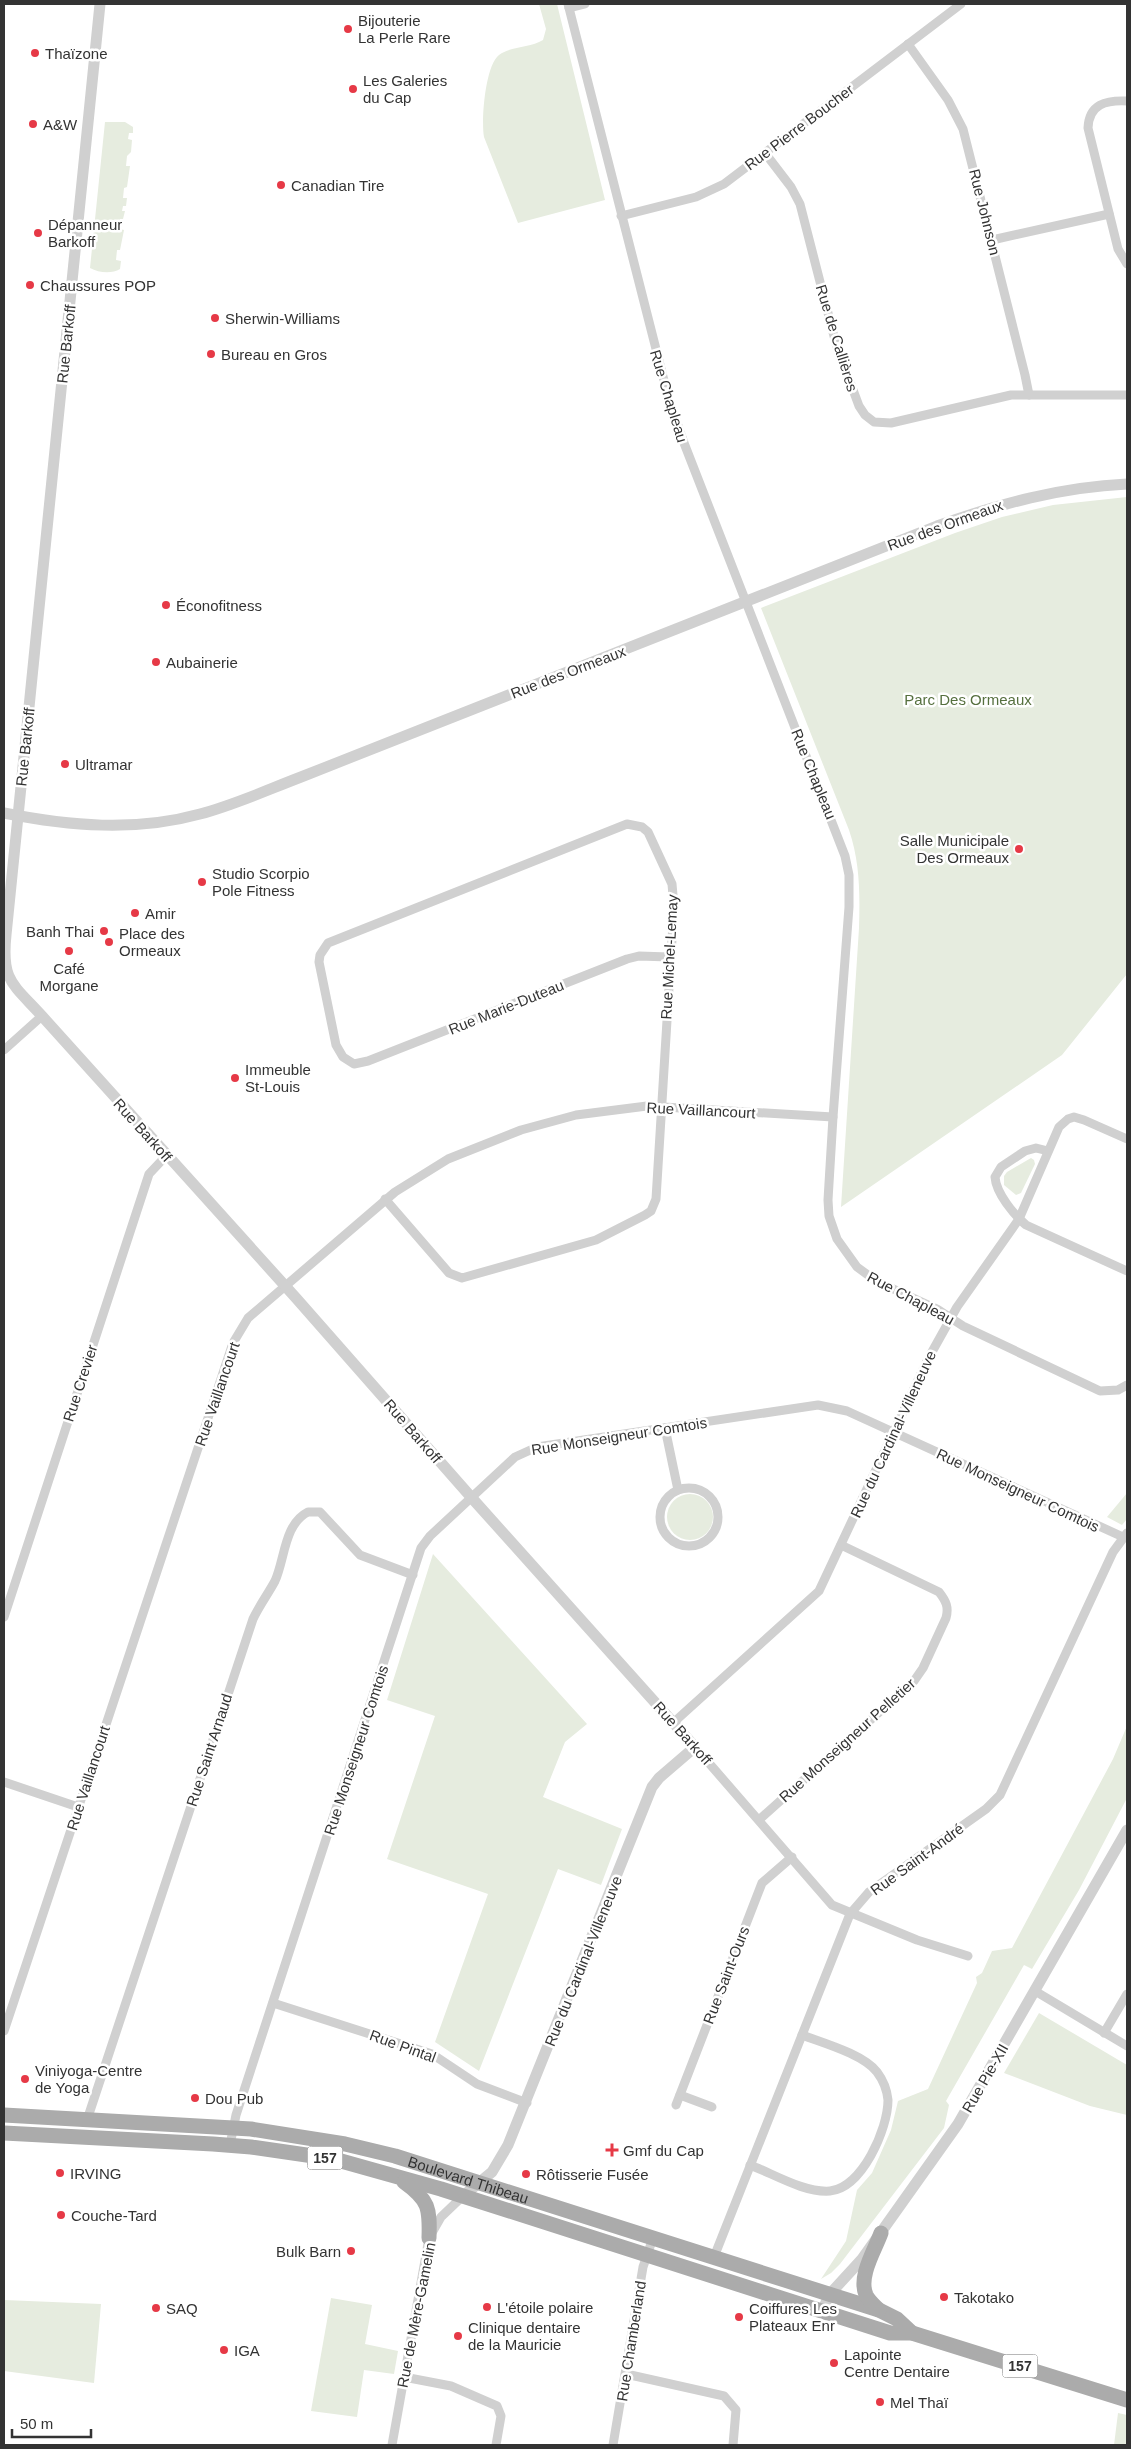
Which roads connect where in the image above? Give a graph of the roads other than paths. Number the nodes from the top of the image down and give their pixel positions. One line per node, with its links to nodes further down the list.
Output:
1 (100, 4): 17 (street, Rue Barkoff)
2 (585, 4): 4 (street)
3 (961, 4): 5 (street, Rue Pierre Boucher)
4 (569, 6): 9 (street, Rue Chapleau)
5 (908, 44): 7 (street, Rue Pierre Boucher); 10 (street, Rue Johnson)
6 (1127, 101): 8 (street)
7 (765, 153): 9 (street, Rue Pierre Boucher); 12 (street, Rue de Callières)
8 (1109, 214): 10 (street); 11 (street)
9 (621, 216): 15 (street, Rue Chapleau)
10 (992, 240): 12 (street, Rue Johnson)
11 (1127, 264)
12 (1029, 395): 13 (street, Rue de Callières)
13 (1127, 395)
14 (1127, 484): 15 (street, Rue des Ormeaux)
15 (746, 602): 17 (street, Rue des Ormeaux); 23 (street, Rue Chapleau)
16 (4, 813): 17 (street, Rue des Ormeaux)
17 (18, 816): 19 (street, Rue Barkoff)
18 (670, 957): 21 (street, Rue Marie-Duteau); 21 (street, Rue Michel-Lemay); 22 (street, Rue Michel-Lemay)
19 (42, 1016): 20 (street); 26 (street, Rue Barkoff)
20 (4, 1050)
21 (345, 1058)
22 (662, 1106): 23 (street, Rue Vaillancourt); 27 (street, Rue Vaillancourt); 27 (street, Rue Michel-Lemay)
23 (832, 1117): 31 (street, Rue Chapleau)
24 (1127, 1139): 25 (street)
25 (1048, 1151): 28 (street); 28 (street)
26 (166, 1156): 30 (street, Rue Barkoff); 40 (street, Rue Crevier)
27 (385, 1200): 30 (street, Rue Vaillancourt)
28 (1019, 1219): 29 (street); 31 (street, Rue du Cardinal-Villeneuve)
29 (1127, 1271)
30 (285, 1286): 36 (street, Rue Barkoff); 44 (street, Rue Vaillancourt)
31 (950, 1318): 32 (street, Rue Chapleau); 34 (street, Rue du Cardinal-Villeneuve)
32 (1127, 1385)
33 (665, 1428): 34 (street, Rue Monseigneur Comtois); 35 (street); 36 (street, Rue Monseigneur Comtois)
34 (894, 1432): 37 (street, Rue Monseigneur Comtois); 38 (street, Rue du Cardinal-Villeneuve)
35 (678, 1490): 35 (street)
36 (471, 1497): 39 (street, Rue Monseigneur Comtois); 41 (street, Rue Barkoff)
37 (1125, 1535): 48 (street, Rue Saint-André)
38 (841, 1545): 41 (street, Rue du Cardinal-Villeneuve); 45 (street, Rue Monseigneur Pelletier)
39 (413, 1575): 52 (street, Rue Monseigneur Comtois); 62 (street, Rue Saint Arnaud)
40 (4, 1617)
41 (673, 1723): 42 (street, Rue Barkoff)
42 (695, 1747): 45 (street, Rue Barkoff); 58 (street, Rue du Cardinal-Villeneuve)
43 (4, 1782): 44 (street)
44 (78, 1807): 53 (street, Rue Vaillancourt)
45 (760, 1819): 47 (street, Rue Barkoff)
46 (1127, 1830): 50 (street, Rue Pie-XII)
47 (792, 1857): 48 (street, Rue Barkoff); 57 (street, Rue Saint-Ours)
48 (850, 1914): 49 (street, Rue Barkoff); 55 (street, Rue Saint-André)
49 (968, 1956)
50 (1035, 1991): 54 (street); 70 (street, Rue Pie-XII)
51 (1127, 1994): 54 (street)
52 (273, 2003): 58 (street, Rue Pintal); 63 (street, Rue Monseigneur Comtois)
53 (4, 2031)
54 (1104, 2033): 56 (street)
55 (802, 2034): 66 (street, Rue Saint-André); 66 (street)
56 (1127, 2046)
57 (680, 2095): 59 (street, Rue Saint-Ours); 60 (street)
58 (526, 2103): 68 (street, Rue du Cardinal-Villeneuve)
59 (676, 2105)
60 (712, 2107)
61 (4, 2115): 62 (main road, Boulevard Thibeau / 157)
62 (88, 2120): 63 (main road, Boulevard Thibeau / 157)
63 (232, 2128): 65 (street, Rue Monseigneur Comtois); 68 (main road, Boulevard Thibeau / 157)
64 (4, 2133): 65 (main road, Boulevard Thibeau / 157)
65 (230, 2145): 67 (main road, Boulevard Thibeau / 157)
66 (750, 2165): 74 (street, Rue Saint-André)
67 (395, 2175): 69 (main road, Boulevard Thibeau / 157); 71 (main road)
68 (480, 2182): 69 (street, Rue du Cardinal-Villeneuve); 72 (main road, Boulevard Thibeau / 157)
69 (463, 2196): 71 (street, Rue de Mère-Gamelin); 73 (main road, Boulevard Thibeau / 157)
70 (881, 2233): 75 (street, Rue Pie-XII); 76 (main road)
71 (429, 2238): 80 (street, Rue de Mère-Gamelin)
72 (653, 2238): 73 (street, Rue Chamberland); 74 (main road, Boulevard Thibeau / 157)
73 (647, 2254): 77 (main road, Boulevard Thibeau / 157); 79 (street, Rue Chamberland)
74 (714, 2257): 75 (main road, Boulevard Thibeau / 157)
75 (829, 2295): 76 (main road, Boulevard Thibeau / 157); 77 (street, Rue Pie-XII)
76 (879, 2310): 78 (main road, Boulevard Thibeau / 157)
77 (822, 2312): 78 (main road, Boulevard Thibeau / 157)
78 (912, 2333): 81 (main road, Boulevard Thibeau / 157)
79 (626, 2374): 84 (street, Rue Chamberland); 85 (street)
80 (404, 2377): 82 (street, Rue de Mère-Gamelin); 83 (street)
81 (1127, 2400)
82 (392, 2445)
83 (496, 2445)
84 (613, 2445)
85 (733, 2445)

